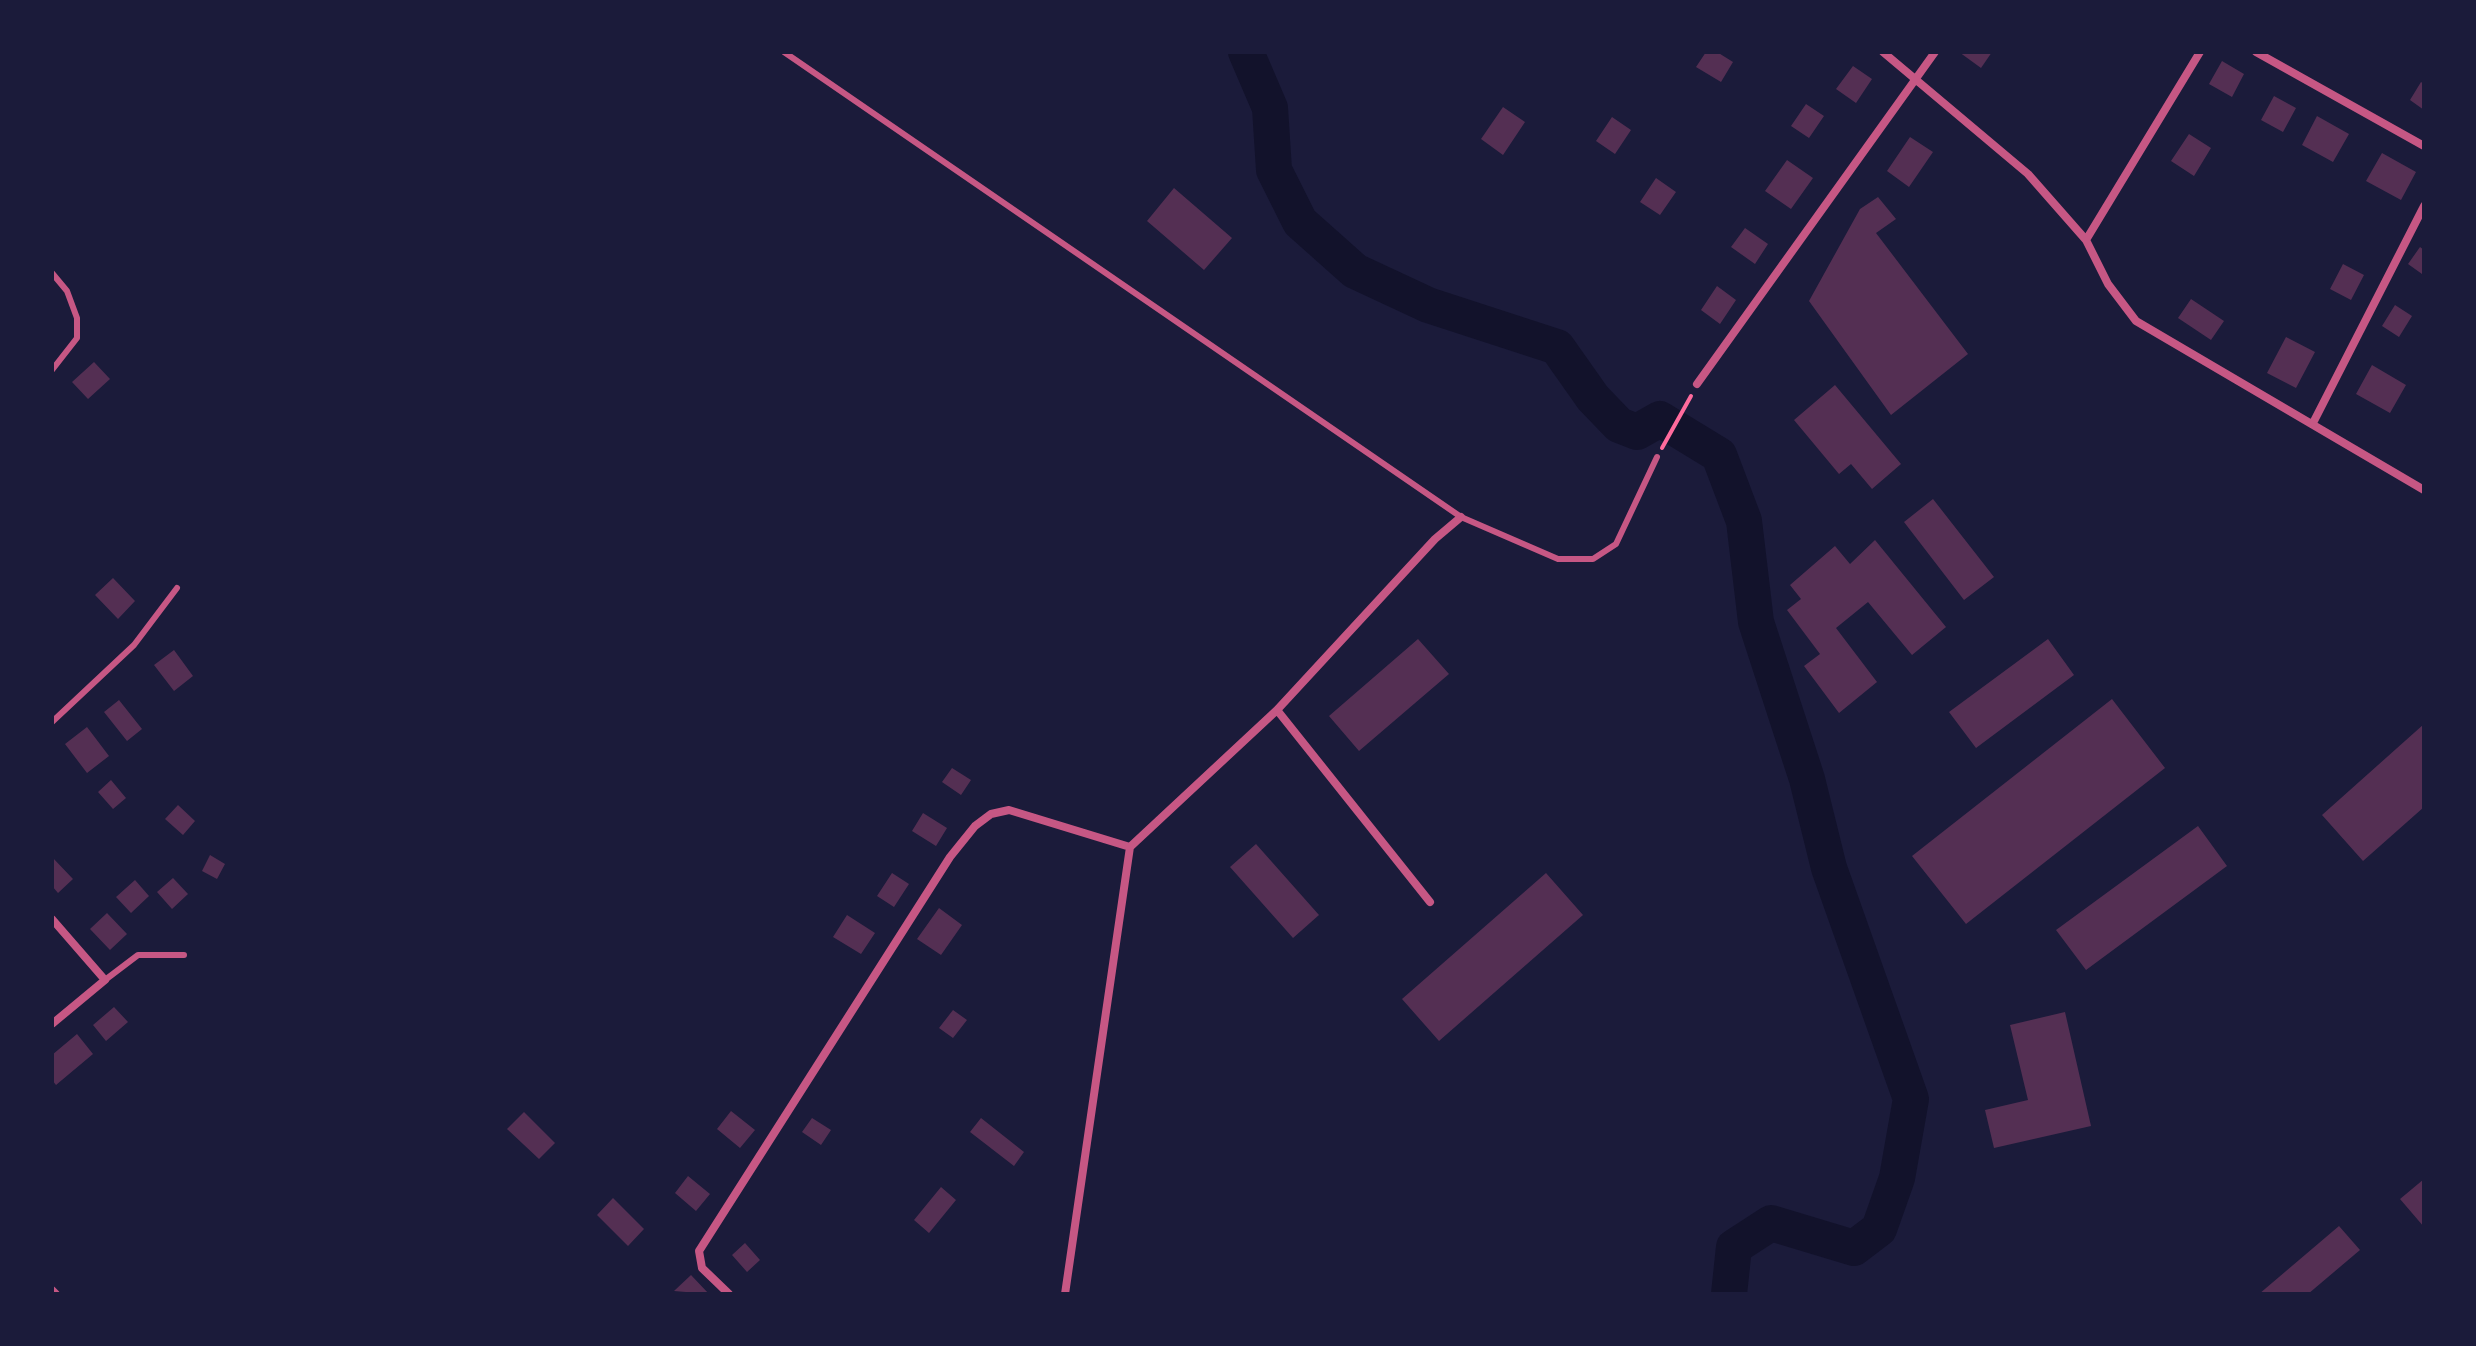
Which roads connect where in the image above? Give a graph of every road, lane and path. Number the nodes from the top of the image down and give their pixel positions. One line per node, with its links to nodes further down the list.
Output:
1 (784, 52): 16 (lane)
2 (1883, 52): 6 (street)
3 (1935, 52): 6 (street)
4 (2200, 52): 9 (street)
5 (2256, 52): 7 (street)
6 (1916, 81): 9 (street); 12 (street)
7 (2424, 146)
8 (2424, 206): 13 (street)
9 (2086, 240): 13 (street)
10 (52, 273): 11 (lane)
11 (52, 370)
12 (1697, 384): 14 (path)
13 (2313, 423): 15 (street)
14 (1657, 457): 16 (lane)
15 (2424, 490)
16 (1461, 517): 18 (street)
17 (177, 588): 19 (lane)
18 (1277, 710): 20 (street); 21 (street)
19 (52, 722)
20 (1130, 847): 26 (street); 27 (street)
21 (1430, 902)
22 (52, 919): 24 (street)
23 (184, 955): 24 (lane)
24 (105, 980): 25 (street)
25 (52, 1024)
26 (729, 1294)
27 (1065, 1294)

